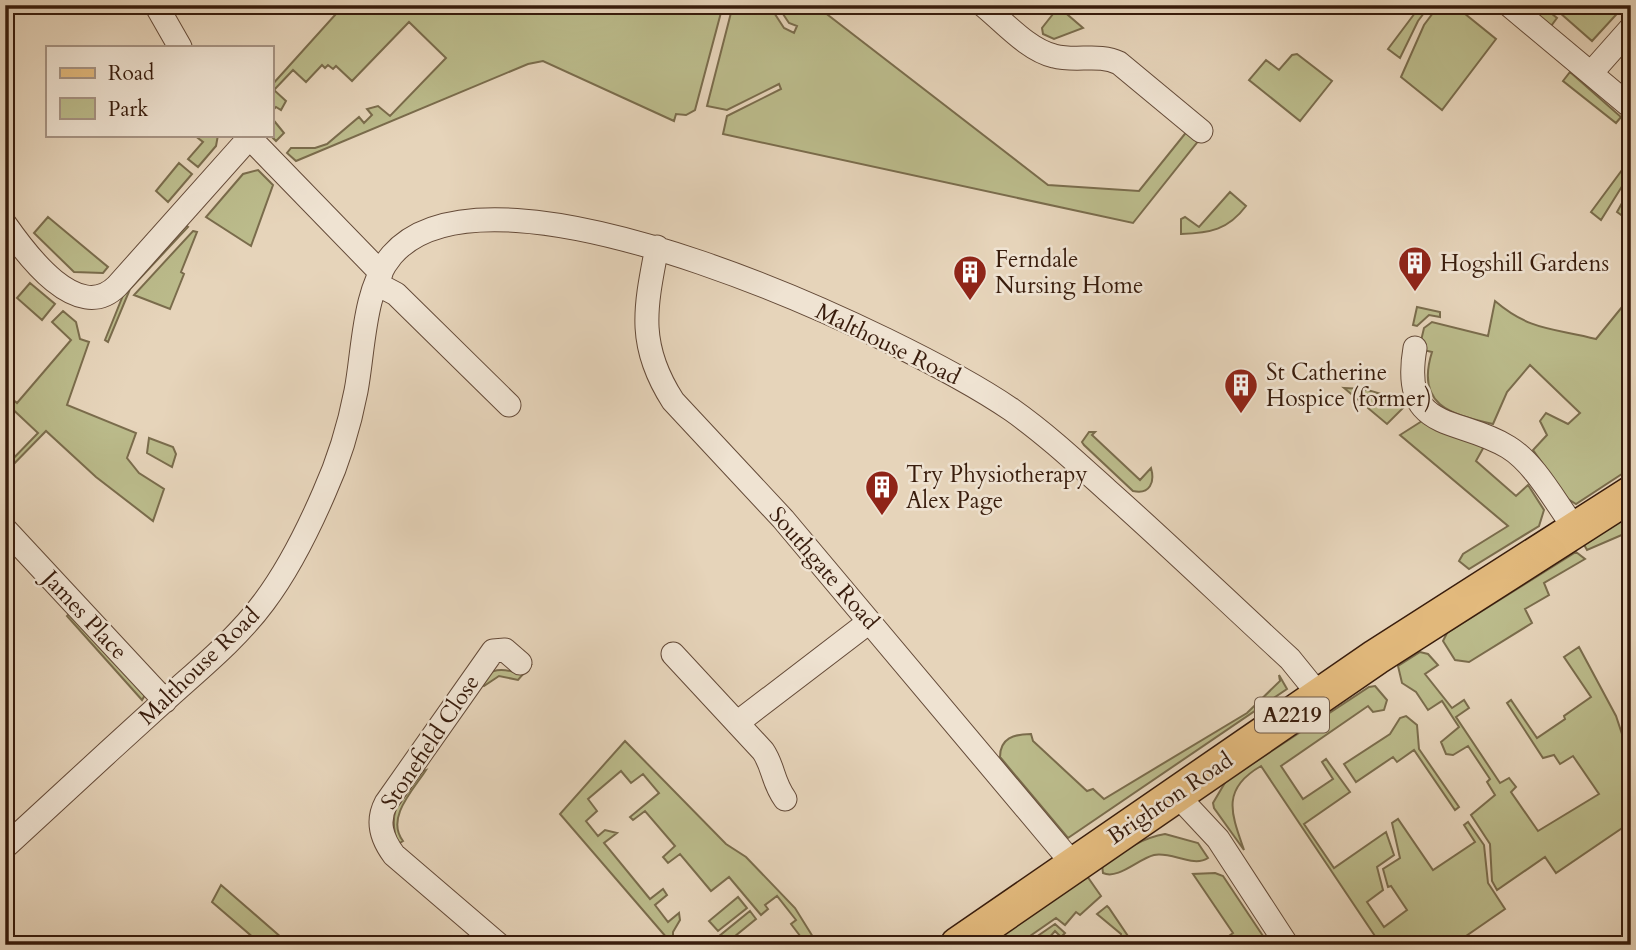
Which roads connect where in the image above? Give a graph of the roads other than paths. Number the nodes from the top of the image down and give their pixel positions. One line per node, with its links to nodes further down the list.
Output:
1 (156, 5): 5 (street)
2 (983, 5): 8 (street)
3 (1509, 5): 6 (street)
4 (1631, 29): 6 (street)
5 (179, 46)
6 (1592, 72): 7 (street)
7 (1631, 107)
8 (1201, 131)
9 (248, 136): 10 (street); 12 (street)
10 (5, 224)
11 (657, 247): 12 (street, Malthouse Road); 18 (street, Southgate Road); 21 (street, Malthouse Road)
12 (379, 278): 14 (street); 22 (street, Malthouse Road)
13 (1415, 348): 17 (street)
14 (509, 405)
15 (1631, 494): 17 (main road, Brighton Road / A2219)
16 (5, 528): 22 (street, James Place)
17 (1576, 530): 21 (main road, Brighton Road / A2219)
18 (869, 622): 23 (street); 27 (street, Southgate Road)
19 (673, 653): 23 (street)
20 (520, 663): 28 (street, Stonefield Close)
21 (1320, 696): 24 (main road, Brighton Road / A2219)
22 (165, 701): 26 (street, Malthouse Road)
23 (737, 723): 25 (street)
24 (1175, 793): 27 (main road, Brighton Road / A2219); 30 (street)
25 (785, 799)
26 (5, 846)
27 (1073, 864): 29 (main road, Brighton Road / A2219)
28 (499, 945)
29 (958, 945)
30 (1287, 945)

